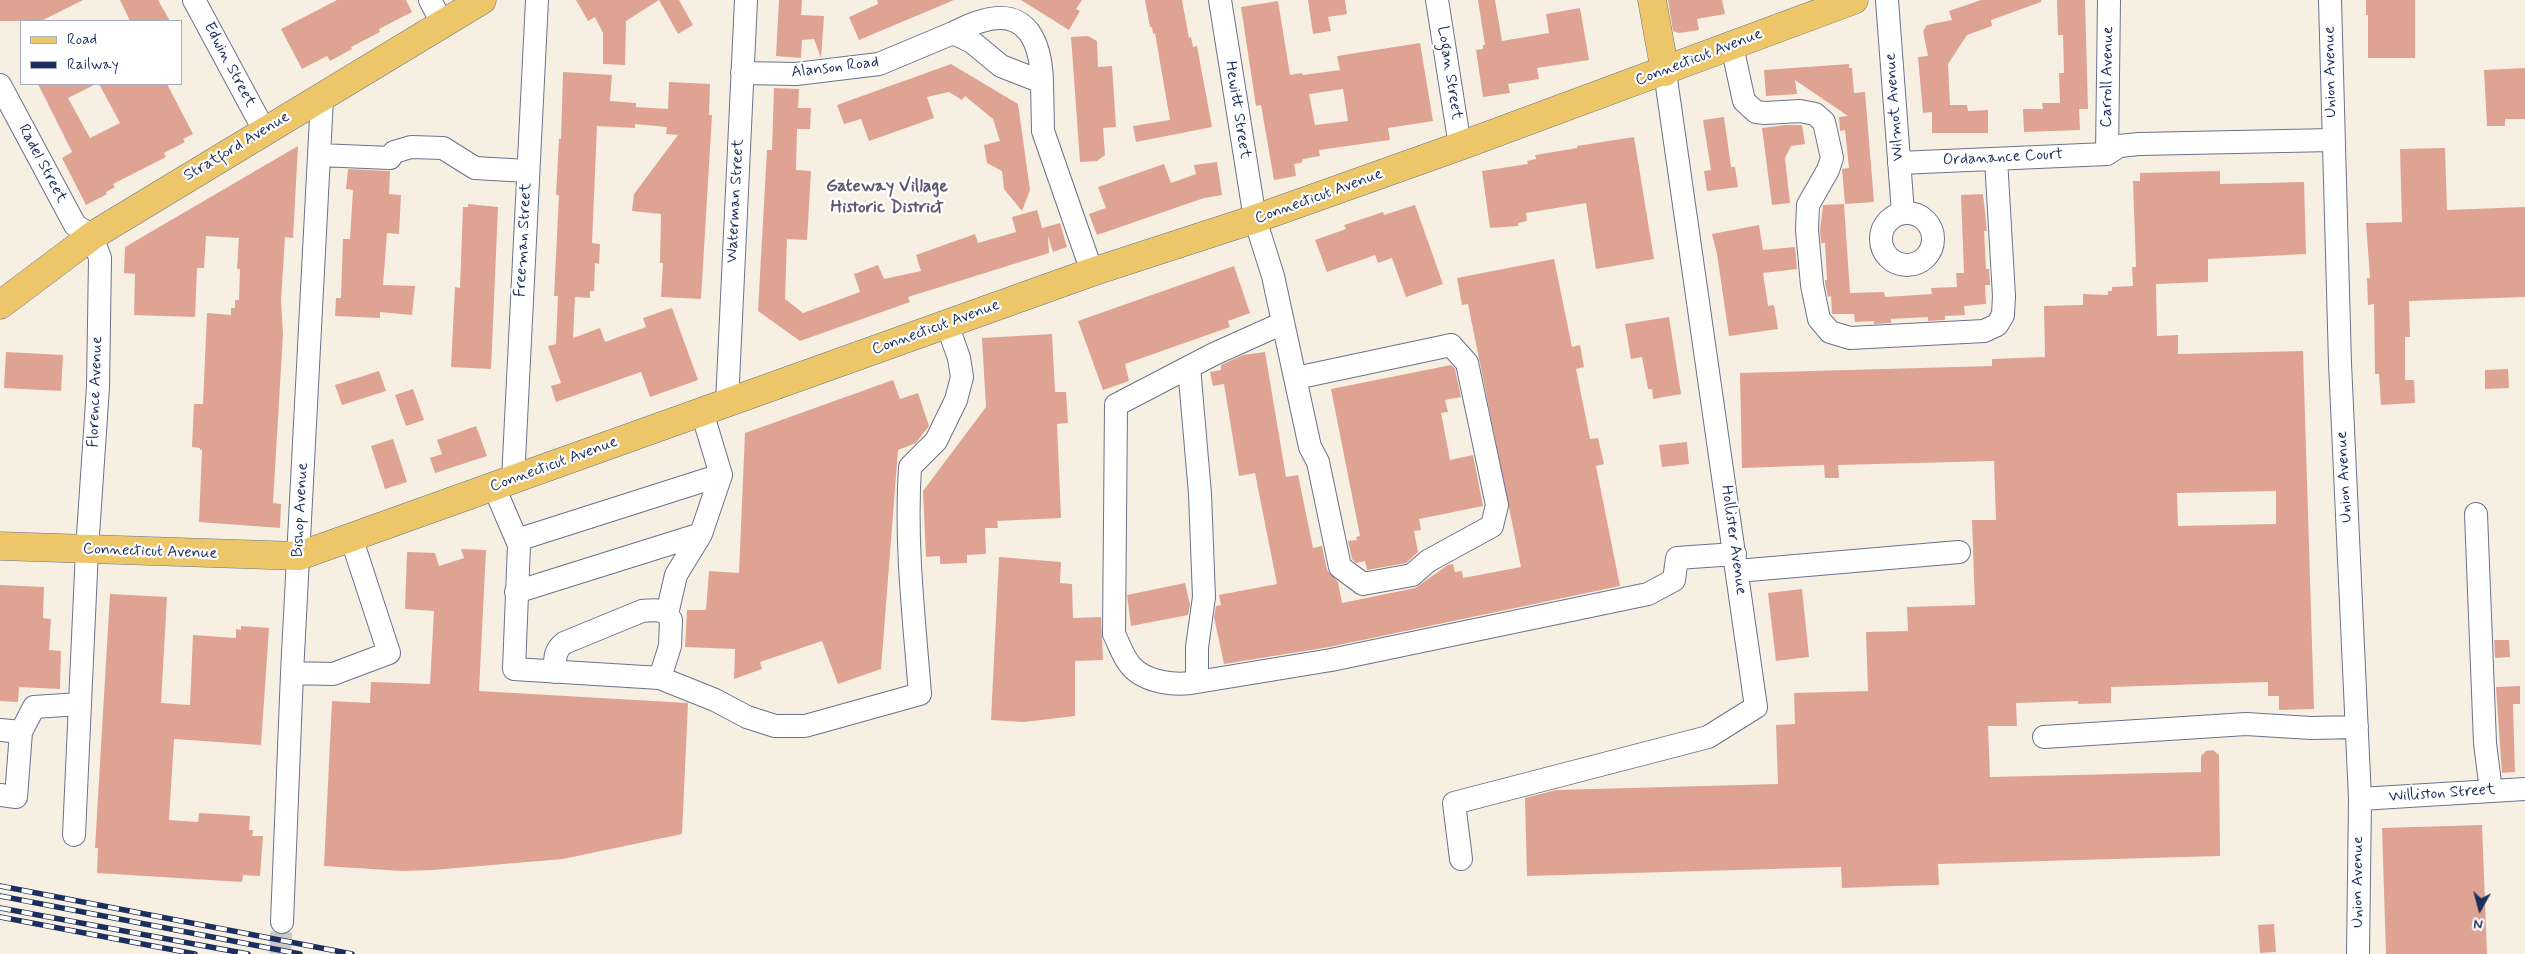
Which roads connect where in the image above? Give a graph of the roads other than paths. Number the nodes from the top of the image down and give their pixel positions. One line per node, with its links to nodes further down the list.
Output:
1 (194, 0): 20 (street, Edwin Street)
2 (482, 0): 12 (main road, Stratford Avenue)
3 (536, 0): 27 (street, Freeman Street)
4 (746, 0): 16 (street, Waterman Street)
5 (1220, 0): 29 (street, Hewitt Street)
6 (1437, 0): 22 (street, Logan Street)
7 (1652, 0): 15 (main road, Hollister Avenue)
8 (1854, 0): 14 (main road, Connecticut Avenue)
9 (1888, 0): 26 (street, Wilmot Avenue)
10 (2109, 0): 23 (street, Carroll Avenue)
11 (2330, 0): 21 (street, Union Avenue)
12 (436, 12): 19 (main road, Stratford Avenue)
13 (953, 33): 16 (street, Alanson Road); 17 (street); 17 (street, Alanson Road)
14 (1732, 46): 15 (main road, Connecticut Avenue); 25 (street)
15 (1665, 72): 22 (main road, Connecticut Avenue); 48 (street, Hollister Avenue)
16 (742, 74): 37 (street, Waterman Street)
17 (1042, 82): 31 (street, Alanson Road)
18 (0, 85): 30 (street, Radel Street)
19 (322, 98): 20 (main road, Stratford Avenue); 24 (street, Bishop Avenue)
20 (264, 130): 30 (main road, Stratford Avenue)
21 (2333, 140): 23 (street, Ordanance Court); 56 (street, Union Avenue)
22 (1460, 146): 29 (main road, Connecticut Avenue)
23 (2107, 154): 25 (street, Ordanance Court)
24 (319, 155): 27 (street); 47 (street, Bishop Avenue)
25 (1996, 158): 26 (street, Ordanance Court)
26 (1899, 163): 28 (street, Wilmot Avenue)
27 (527, 171): 39 (street, Freeman Street)
28 (1903, 213)
29 (1255, 219): 31 (main road, Connecticut Avenue); 33 (street, Hewitt Street)
30 (92, 236): 32 (main road, Stratford Avenue); 45 (street, Florence Avenue)
31 (1092, 272): 34 (main road, Connecticut Avenue)
32 (0, 306)
33 (1283, 323): 35 (street); 36 (street, Hewitt Street)
34 (947, 324): 37 (main road, Connecticut Avenue); 53 (street)
35 (1188, 367): 54 (street); 54 (street)
36 (1296, 378): 36 (street, Hewitt Street)
37 (714, 407): 38 (street, Waterman Street); 39 (main road, Connecticut Avenue)
38 (721, 475): 41 (street); 43 (street)
39 (503, 483): 42 (main road, Connecticut Avenue); 43 (street)
40 (2476, 514): 60 (street)
41 (700, 534): 49 (street); 50 (street)
42 (351, 537): 47 (main road, Connecticut Avenue); 52 (street)
43 (517, 540): 49 (street)
44 (0, 546): 45 (main road, Connecticut Avenue)
45 (87, 550): 47 (main road, Connecticut Avenue); 55 (street, Florence Avenue)
46 (1959, 552): 48 (street)
47 (298, 556): 52 (street, Bishop Avenue)
48 (1736, 562): 54 (street); 64 (street, Hollister Avenue)
49 (516, 592): 51 (street)
50 (666, 614): 51 (street); 53 (street)
51 (555, 672): 53 (street)
52 (292, 673): 65 (street, Bishop Avenue)
53 (660, 678)
54 (1197, 682)
55 (80, 704): 57 (street); 63 (street, Florence Avenue)
56 (2357, 727): 58 (street); 62 (street, Union Avenue)
57 (11, 731): 61 (street)
58 (2044, 737)
59 (2525, 789): 60 (street, Williston Street)
60 (2491, 791): 62 (street, Williston Street)
61 (0, 795)
62 (2360, 800): 66 (street, Union Avenue)
63 (74, 835)
64 (1462, 859)
65 (282, 922)
66 (2358, 954)

